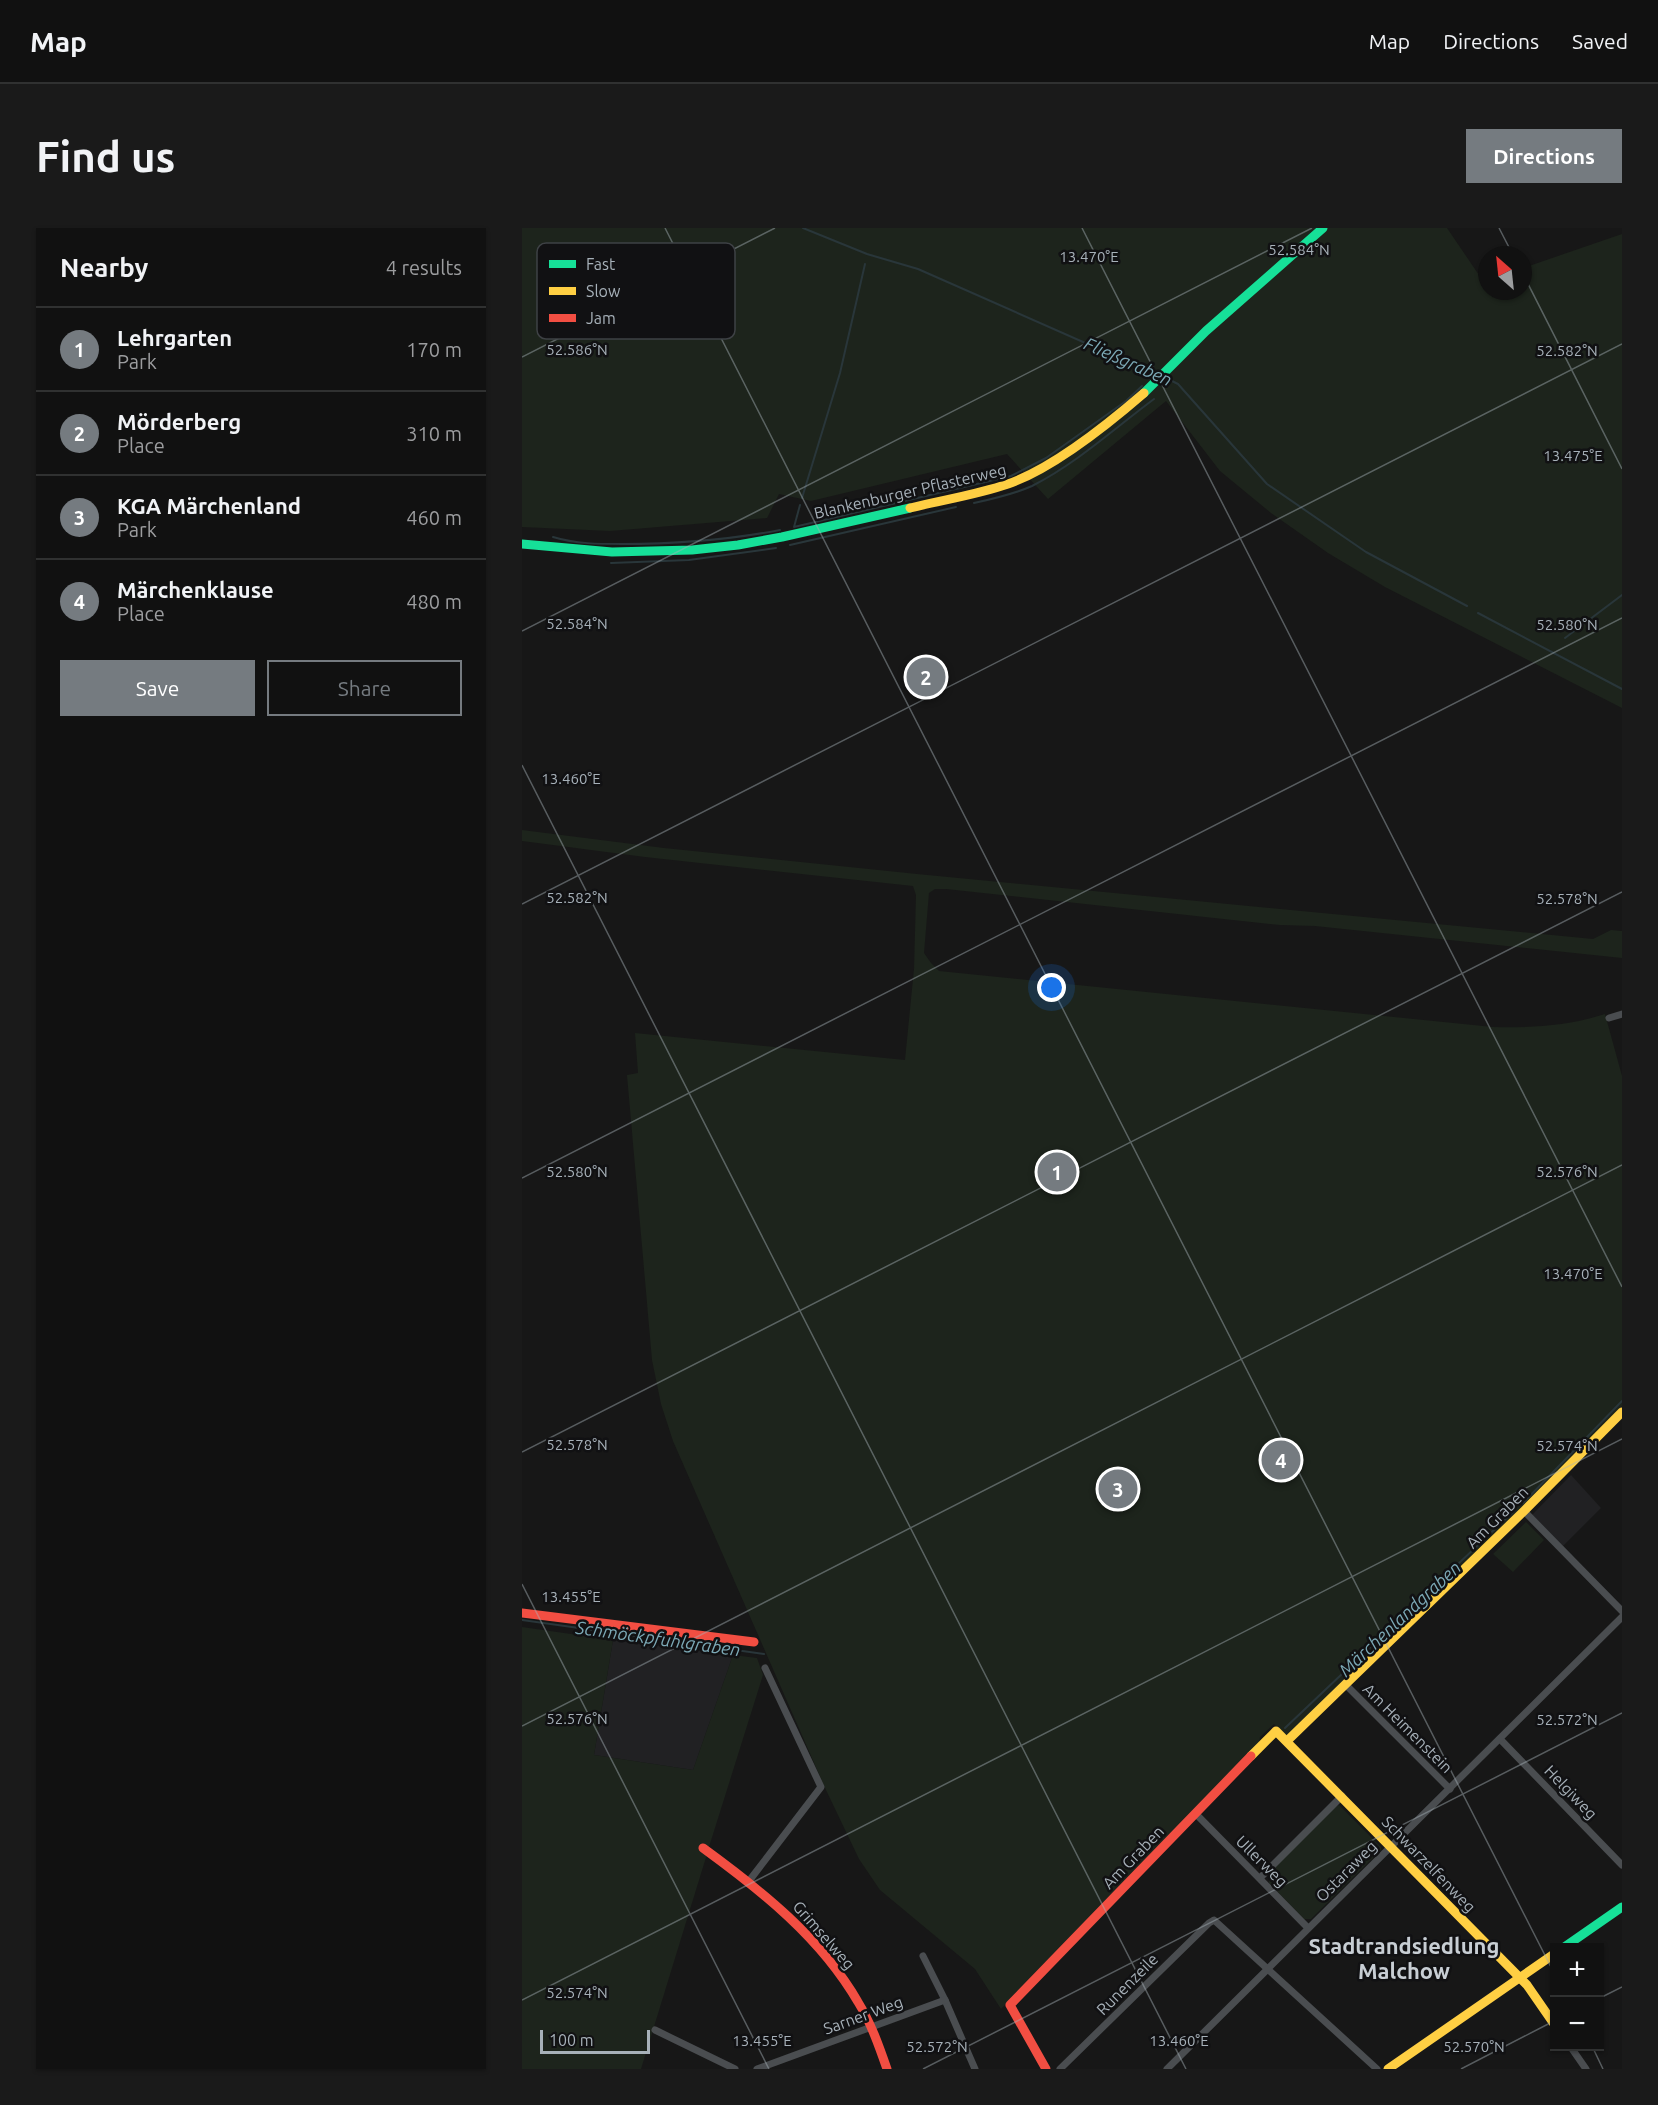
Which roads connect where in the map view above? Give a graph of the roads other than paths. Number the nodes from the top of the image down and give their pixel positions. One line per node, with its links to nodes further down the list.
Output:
1 (1323, 228): 2 (street, Blankenburger Pflasterweg)
2 (522, 544)
3 (1622, 1014): 4 (street)
4 (1609, 1018)
5 (1622, 1412): 6 (street, Am Graben)
6 (1524, 1511): 7 (street); 12 (street, Am Graben)
7 (1622, 1611)
8 (522, 1613): 10 (street)
9 (1622, 1617): 14 (street, Ostaraweg)
10 (753, 1642)
11 (765, 1668): 23 (street)
12 (1346, 1685): 15 (street, Am Graben); 16 (street, Am Heimenstein)
13 (1276, 1731): 15 (street, Schwarzelfenweg); 18 (street, Am Graben)
14 (1500, 1739): 16 (street, Ostaraweg); 21 (street, Helgiweg)
15 (1287, 1741): 17 (street, Schwarzelfenweg)
16 (1450, 1789): 19 (street, Ostaraweg)
17 (1342, 1796): 19 (street, Schwarzelfenweg); 22 (street)
18 (1196, 1814): 22 (street, Ullerweg); 40 (street, Am Graben)
19 (1391, 1846): 25 (street, Ostaraweg); 30 (street, Schwarzelfenweg)
20 (703, 1848): 23 (street, Grimselweg)
21 (1622, 1865)
22 (1260, 1878): 25 (street, Ullerweg)
23 (749, 1881): 33 (street, Grimselweg)
24 (1622, 1907): 26 (street)
25 (1308, 1928): 29 (street, Ostaraweg)
26 (1569, 1943)
27 (923, 1956): 31 (street)
28 (1550, 1957): 30 (street)
29 (1268, 1969): 41 (street, Runenzeile); 42 (street, Ostaraweg); 43 (street)
30 (1520, 1978): 32 (street, Schwarzelfenweg); 44 (street)
31 (945, 2000): 33 (street, Sarner Weg); 39 (street)
32 (1550, 2019)
33 (870, 2026): 37 (street, Sarner Weg); 38 (street, Grimselweg)
34 (655, 2030): 36 (street)
35 (1573, 2051): 45 (street)
36 (735, 2069)
37 (757, 2069)
38 (887, 2069)
39 (975, 2069)
40 (1046, 2069)
41 (1060, 2069)
42 (1167, 2069)
43 (1377, 2069)
44 (1388, 2069)
45 (1586, 2069)

